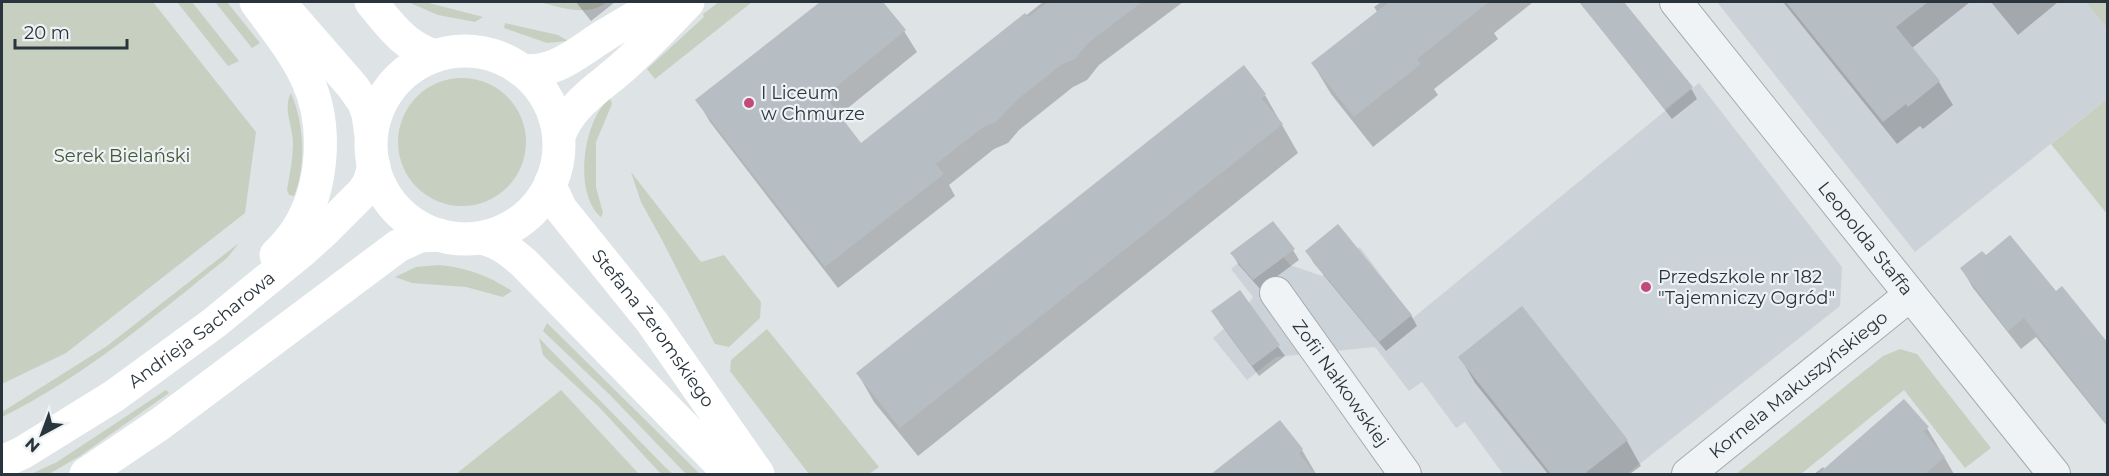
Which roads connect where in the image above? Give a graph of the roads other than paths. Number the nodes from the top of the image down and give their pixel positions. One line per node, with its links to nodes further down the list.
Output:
1 (256, 2): 16 (street)
2 (279, 2): 10 (street)
3 (371, 2): 7 (street)
4 (663, 2): 8 (street)
5 (688, 2): 9 (street)
6 (1676, 2): 15 (street, Leopolda Staffa)
7 (435, 57): 8 (street); 10 (street)
8 (522, 70): 9 (street)
9 (558, 136): 11 (street)
10 (373, 151): 12 (street); 16 (street, Andrieja Sacharowa)
11 (552, 182): 13 (street); 20 (street, Stefana Żeromskiego)
12 (439, 235): 13 (street); 18 (street)
13 (480, 238): 19 (street, Stefana Żeromskiego)
14 (1276, 293): 21 (street, Zofii Nałkowskiej)
15 (1910, 295): 22 (street, Kornela Makuszyńskiego); 23 (street, Leopolda Staffa)
16 (214, 323): 17 (street, Andrieja Sacharowa)
17 (2, 462)
18 (86, 474)
19 (730, 474)
20 (758, 474)
21 (1405, 474)
22 (1688, 474)
23 (2054, 474)

